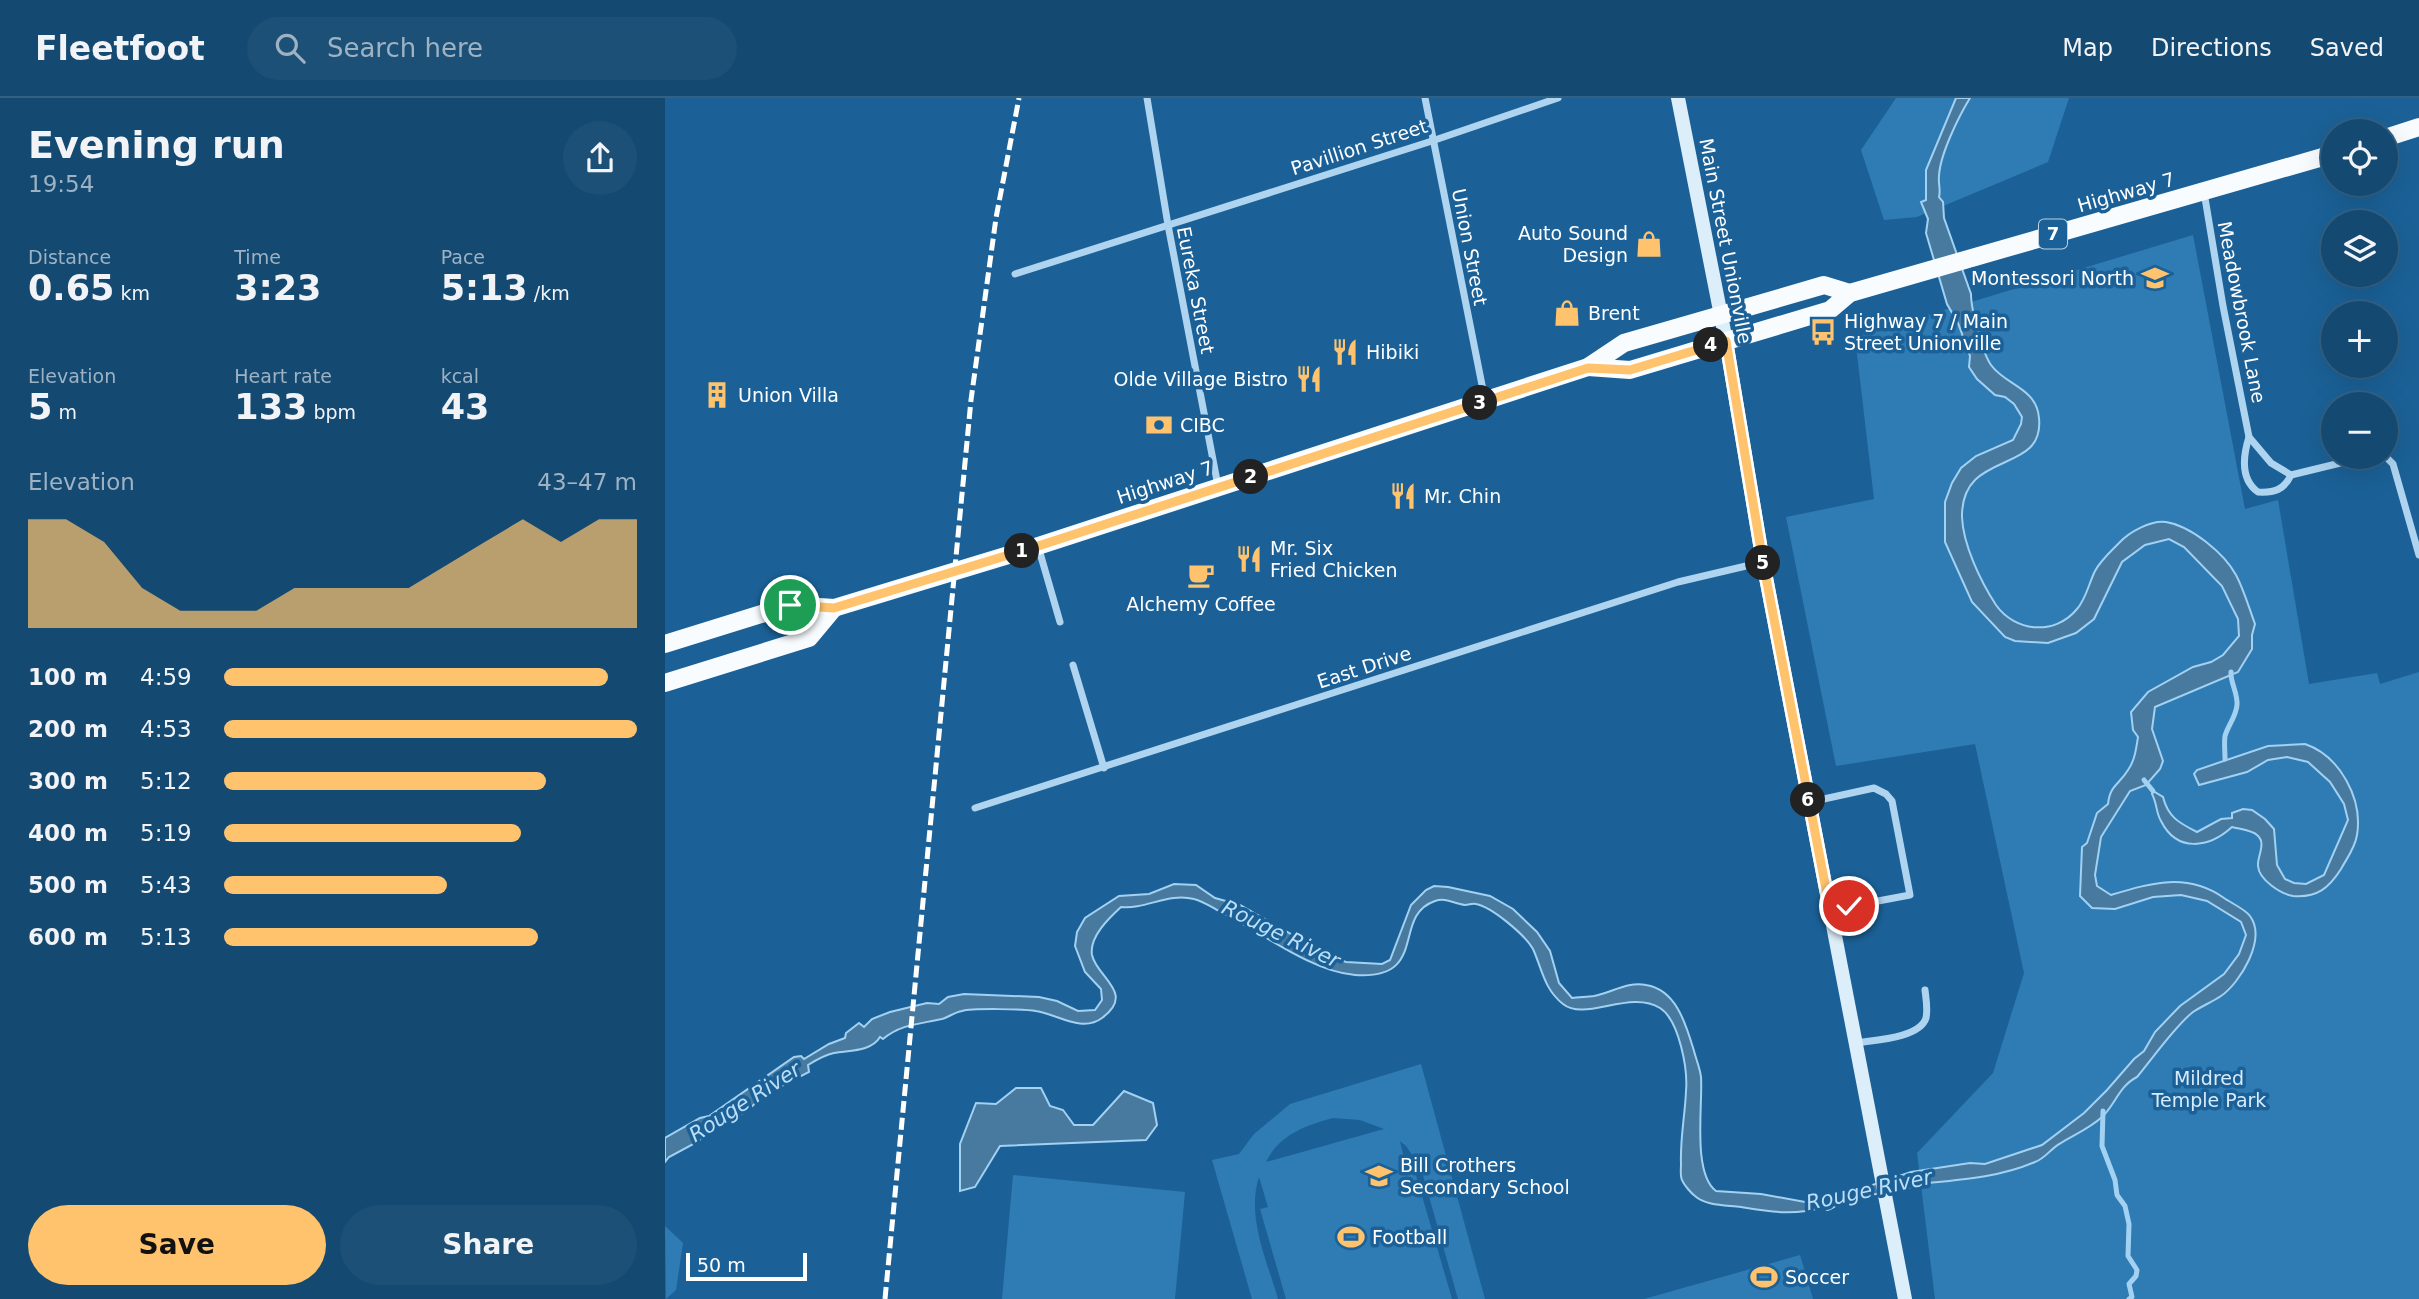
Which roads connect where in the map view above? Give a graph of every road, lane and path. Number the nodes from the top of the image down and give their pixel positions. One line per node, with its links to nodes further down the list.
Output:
1 (1147, 98): 10 (street, Eureka Street)
2 (1425, 98): 7 (street, Union Street)
3 (1558, 98): 7 (street, Pavillion Street)
4 (1678, 98): 13 (main road, Main Street Unionville)
5 (2419, 127): 6 (main road)
6 (2398, 134)
7 (1432, 141): 10 (street, Pavillion Street); 16 (street, Union Street)
8 (2321, 158): 9 (main road, Highway 7 / 7)
9 (2204, 192): 12 (main road, Highway 7 / 7); 17 (street, Meadowbrook Lane)
10 (1168, 225): 11 (street, Pavillion Street); 21 (street, Eureka Street)
11 (1015, 274)
12 (1850, 293): 13 (main road, Highway 7 / 7); 14 (main road, Highway 7 / 7)
13 (1721, 315): 14 (main road, Main Street Unionville); 15 (main road, Highway 7 / 7)
14 (1726, 341): 15 (main road, Highway 7 / 7); 24 (main road, Main Street Unionville)
15 (1588, 368): 16 (main road, Highway 7 / 7)
16 (1485, 401): 21 (main road, Highway 7 / 7)
17 (2249, 437): 20 (street, Meadowbrook Lane); 20 (street, Meadowbrook Lane)
18 (2321, 468): 20 (street, Meadowbrook Lane)
19 (2394, 469): 23 (street)
20 (2291, 475)
21 (1218, 487): 22 (main road, Highway 7 / 7)
22 (1038, 546): 25 (main road, Highway 7 / 7); 26 (street)
23 (2419, 555)
24 (1763, 562): 30 (street, East Drive); 31 (main road, Main Street Unionville)
25 (834, 608): 27 (main road, Highway 7 / 7); 29 (main road)
26 (1060, 622)
27 (665, 644)
28 (1073, 665): 30 (street)
29 (665, 683)
30 (1104, 768): 32 (street, East Drive)
31 (1809, 802): 33 (main road, Main Street Unionville); 33 (street)
32 (975, 808)
33 (1830, 910): 35 (main road, Main Street Unionville)
34 (1925, 990): 35 (street)
35 (1856, 1043): 36 (main road, Main Street Unionville)
36 (1905, 1299)

